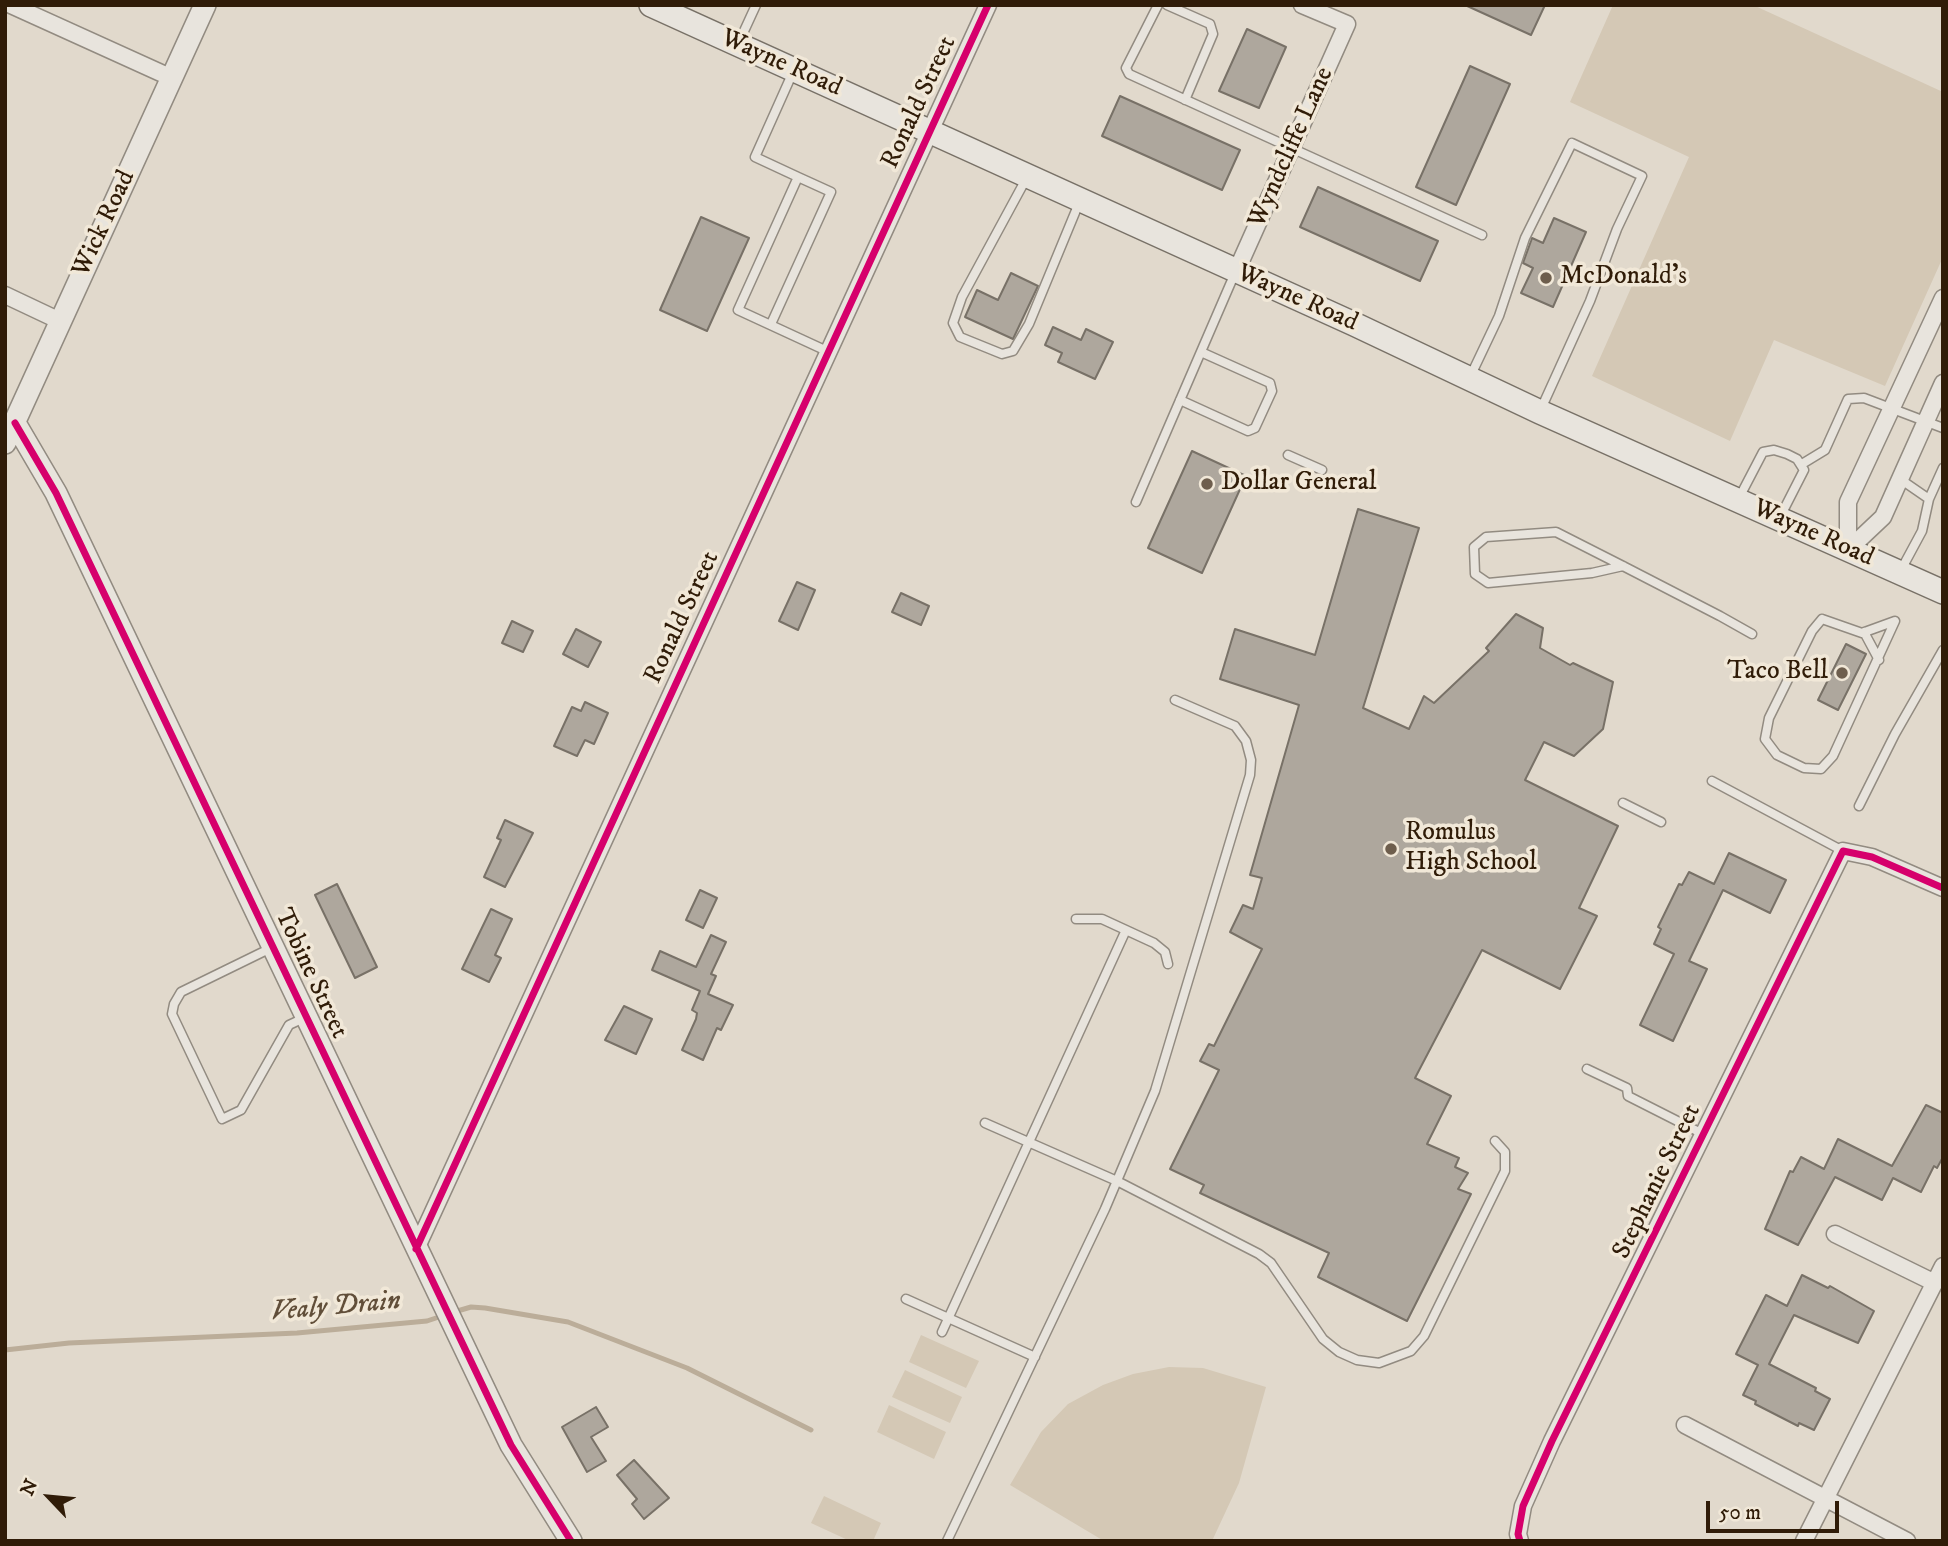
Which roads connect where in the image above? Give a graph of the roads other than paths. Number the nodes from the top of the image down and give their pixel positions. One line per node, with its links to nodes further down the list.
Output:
1 (11, 5): 11 (street)
2 (205, 5): 11 (street, Wick Road)
3 (652, 5): 9 (main road, Wayne Road)
4 (756, 5): 9 (lane)
5 (988, 5): 13 (street, Ronald Street)
6 (1158, 5): 12 (lane)
7 (1167, 5): 12 (lane)
8 (1302, 5): 14 (street, Wyndcliffe Lane)
9 (738, 45): 10 (main road, Wayne Road)
10 (794, 70): 13 (main road, Wayne Road); 15 (lane)
11 (172, 78): 22 (street, Wick Road)
12 (1185, 100): 14 (lane)
13 (930, 132): 16 (main road, Wayne Road); 24 (street, Ronald Street)
14 (1291, 149): 18 (lane); 19 (street, Wyndcliffe Lane)
15 (798, 177): 23 (lane); 23 (lane)
16 (1028, 177): 17 (main road, Wayne Road); 17 (lane)
17 (1080, 201): 19 (main road, Wayne Road)
18 (1482, 236)
19 (1236, 272): 25 (lane); 26 (main road, Wayne Road)
20 (5, 295): 22 (street)
21 (1943, 298): 29 (street)
22 (60, 321): 32 (street, Wick Road)
23 (771, 324): 24 (lane)
24 (829, 352): 71 (street, Ronald Street)
25 (1201, 352): 28 (lane); 28 (lane)
26 (1469, 379): 30 (main road, Wayne Road); 30 (lane)
27 (1943, 383): 31 (street)
28 (1180, 400): 42 (lane)
29 (1892, 411): 31 (lane); 36 (lane); 44 (street)
30 (1540, 412): 41 (main road, Wayne Road)
31 (1925, 422): 33 (lane); 39 (street)
32 (15, 423): 34 (street, Wick Road); 61 (street, Tobine Street)
33 (1943, 428)
34 (5, 443)
35 (1288, 455): 38 (lane)
36 (1802, 464): 41 (lane); 43 (lane)
37 (1943, 468): 40 (lane)
38 (1322, 470)
39 (1900, 479): 40 (lane); 44 (street)
40 (1930, 499): 46 (lane)
41 (1738, 501): 43 (main road, Wayne Road)
42 (1136, 502)
43 (1779, 520): 44 (main road, Wayne Road)
44 (1848, 550): 46 (main road, Wayne Road)
45 (1623, 566): 45 (lane); 49 (lane)
46 (1900, 573): 47 (main road, Wayne Road)
47 (1943, 592)
48 (1864, 632): 51 (lane); 51 (lane); 51 (lane)
49 (1752, 634)
50 (1943, 650): 55 (lane)
51 (1879, 660)
52 (1175, 700): 69 (lane)
53 (1712, 780): 57 (lane)
54 (1623, 803): 56 (lane)
55 (1859, 806)
56 (1661, 822)
57 (1843, 851): 58 (street); 66 (street, Stephanie Street)
58 (1943, 888)
59 (1076, 919): 60 (lane)
60 (1126, 930): 62 (lane); 68 (lane)
61 (274, 946): 63 (street, Tobine Street); 63 (lane)
62 (1168, 964)
63 (307, 1017): 71 (street, Tobine Street)
64 (1587, 1069): 66 (lane)
65 (985, 1123): 68 (lane)
66 (1704, 1134): 80 (street, Stephanie Street)
67 (1495, 1141): 69 (lane)
68 (1031, 1143): 69 (lane); 75 (lane)
69 (1117, 1181): 77 (lane)
70 (1835, 1234): 73 (street)
71 (416, 1249): 81 (street, Tobine Street)
72 (1943, 1266): 73 (street)
73 (1935, 1283): 79 (street)
74 (906, 1299): 75 (lane)
75 (949, 1319): 76 (lane); 77 (lane)
76 (942, 1332)
77 (1035, 1357): 82 (lane)
78 (1685, 1425): 79 (street)
79 (1825, 1498): 83 (street); 84 (street)
80 (1519, 1537)
81 (571, 1541)
82 (947, 1541)
83 (1804, 1541)
84 (1908, 1541)

